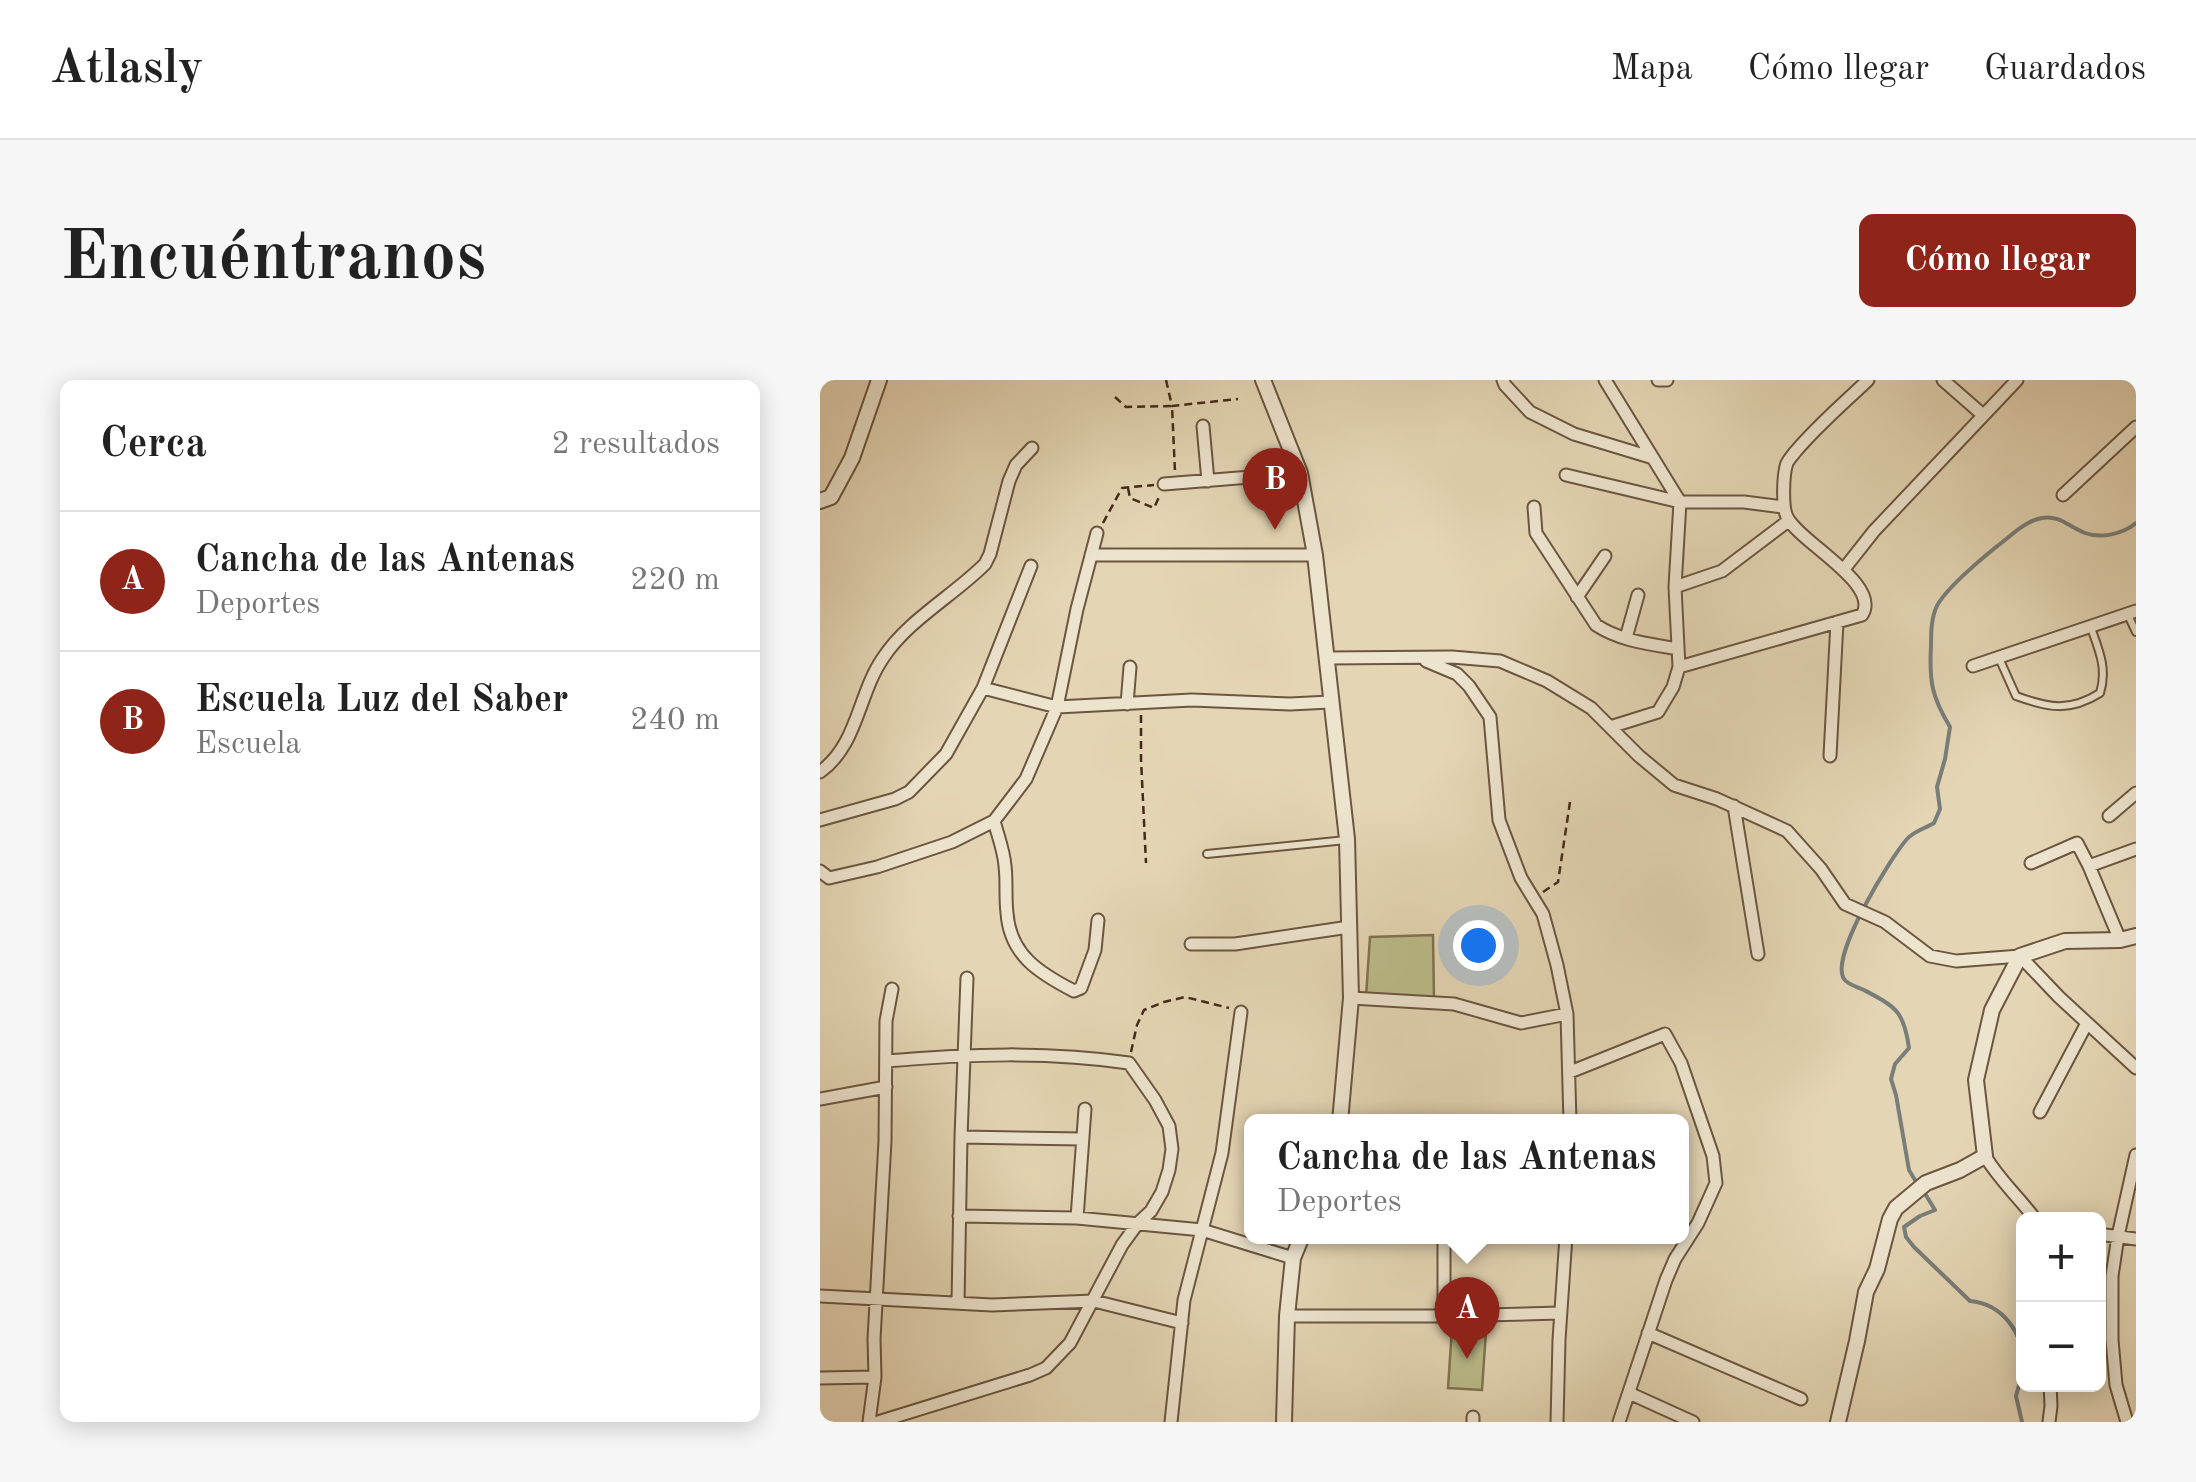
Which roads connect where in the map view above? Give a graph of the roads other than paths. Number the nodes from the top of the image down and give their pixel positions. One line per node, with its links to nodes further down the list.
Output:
1 (878, 380): 20 (street)
2 (1263, 380): 15 (street)
3 (1503, 380): 14 (street)
4 (1605, 380): 14 (street)
5 (1658, 380): 6 (street)
6 (1667, 380)
7 (1868, 380): 22 (street)
8 (1943, 380): 10 (street)
9 (2017, 380): 10 (street)
10 (1983, 415): 30 (street)
11 (1203, 426): 17 (street)
12 (2136, 427): 19 (street)
13 (1032, 448): 52 (street)
14 (1650, 457): 21 (street)
15 (1300, 472): 17 (street); 27 (street)
16 (1566, 474): 21 (street)
17 (1208, 481): 18 (street)
18 (1170, 484)
19 (2064, 495)
20 (824, 502)
21 (1680, 502): 22 (street); 31 (street)
22 (1783, 506): 24 (street)
23 (1534, 507): 33 (street)
24 (1788, 521): 30 (street); 31 (street)
25 (1097, 533): 26 (street)
26 (1091, 555): 27 (street); 49 (street)
27 (1314, 555): 41 (street)
28 (1605, 556): 33 (street)
29 (1031, 566): 46 (street)
30 (1844, 569): 35 (street)
31 (1675, 588): 39 (street)
32 (1638, 596): 38 (street)
33 (1578, 597): 38 (street)
34 (2131, 612): 36 (street); 37 (lane)
35 (1837, 622): 43 (street); 51 (street)
36 (2090, 625): 40 (street); 40 (lane)
37 (2136, 632)
38 (1626, 638): 39 (street)
39 (1678, 649): 43 (street)
40 (1999, 656): 44 (street)
41 (1327, 658): 42 (street); 47 (street)
42 (1422, 659): 50 (street); 75 (street)
43 (1679, 666): 50 (street)
44 (1973, 666)
45 (1130, 667): 48 (street)
46 (983, 688): 49 (street); 56 (street)
47 (1330, 702): 48 (street); 58 (street)
48 (1127, 704): 49 (street)
49 (1058, 708): 57 (street)
50 (1610, 727): 54 (street)
51 (1830, 756)
52 (820, 772)
53 (2136, 793): 55 (street)
54 (1734, 806): 69 (street); 70 (street)
55 (2109, 816)
56 (820, 820)
57 (994, 821): 63 (street); 64 (street)
58 (1347, 840): 60 (lane); 65 (street)
59 (2136, 849): 62 (street)
60 (1207, 854)
61 (2031, 863): 62 (street)
62 (2089, 866): 67 (street)
63 (820, 872)
64 (1098, 920)
65 (1349, 926): 68 (street); 73 (street)
66 (2136, 936): 67 (street)
67 (2120, 940): 70 (street)
68 (1191, 944)
69 (1758, 954)
70 (2020, 956): 76 (street); 90 (street)
71 (967, 978): 77 (street)
72 (892, 989): 78 (street)
73 (1350, 998): 75 (street); 85 (street)
74 (1241, 1012): 95 (street)
75 (1567, 1014): 80 (street)
76 (2086, 1023): 79 (street); 84 (street)
77 (963, 1055): 78 (street); 87 (street); 94 (street)
78 (887, 1062): 81 (street)
79 (2136, 1068)
80 (1570, 1072): 86 (street); 98 (street)
81 (886, 1087): 82 (street); 108 (street)
82 (820, 1099)
83 (1085, 1110): 88 (street)
84 (2040, 1112)
85 (1341, 1114)
86 (1570, 1114)
87 (960, 1136): 88 (street); 92 (street)
88 (1083, 1139): 93 (street)
89 (2136, 1155): 97 (street)
90 (1984, 1156): 91 (street); 128 (street)
91 (2029, 1212)
92 (960, 1216): 93 (street); 110 (street)
93 (1078, 1218): 94 (street)
94 (1138, 1223): 95 (street); 109 (street)
95 (1202, 1230): 100 (street); 114 (street)
96 (2106, 1235): 97 (street)
97 (2118, 1236): 99 (street); 130 (street)
98 (1689, 1237)
99 (2136, 1240)
100 (1244, 1243)
101 (1248, 1244): 106 (street)
102 (1299, 1244): 106 (street)
103 (1444, 1244): 113 (street)
104 (1565, 1244): 111 (street)
105 (1685, 1244): 115 (street)
106 (1293, 1258): 112 (street)
107 (820, 1296): 108 (street)
108 (877, 1298): 110 (street); 116 (street)
109 (1094, 1300): 110 (street); 114 (street); 122 (street)
110 (958, 1303)
111 (1560, 1313): 113 (street); 125 (street)
112 (1287, 1316): 113 (street); 124 (street)
113 (1444, 1316)
114 (1182, 1323): 123 (street)
115 (1648, 1334): 119 (street); 120 (street)
116 (875, 1377): 117 (street); 121 (street)
117 (820, 1378)
118 (2050, 1392): 129 (street)
119 (1629, 1393): 126 (street); 127 (street)
120 (1801, 1400)
121 (870, 1422)
122 (878, 1422)
123 (1171, 1422)
124 (1284, 1422)
125 (1557, 1422)
126 (1618, 1422)
127 (1693, 1422)
128 (1838, 1422)
129 (2049, 1422)
130 (2127, 1422)

